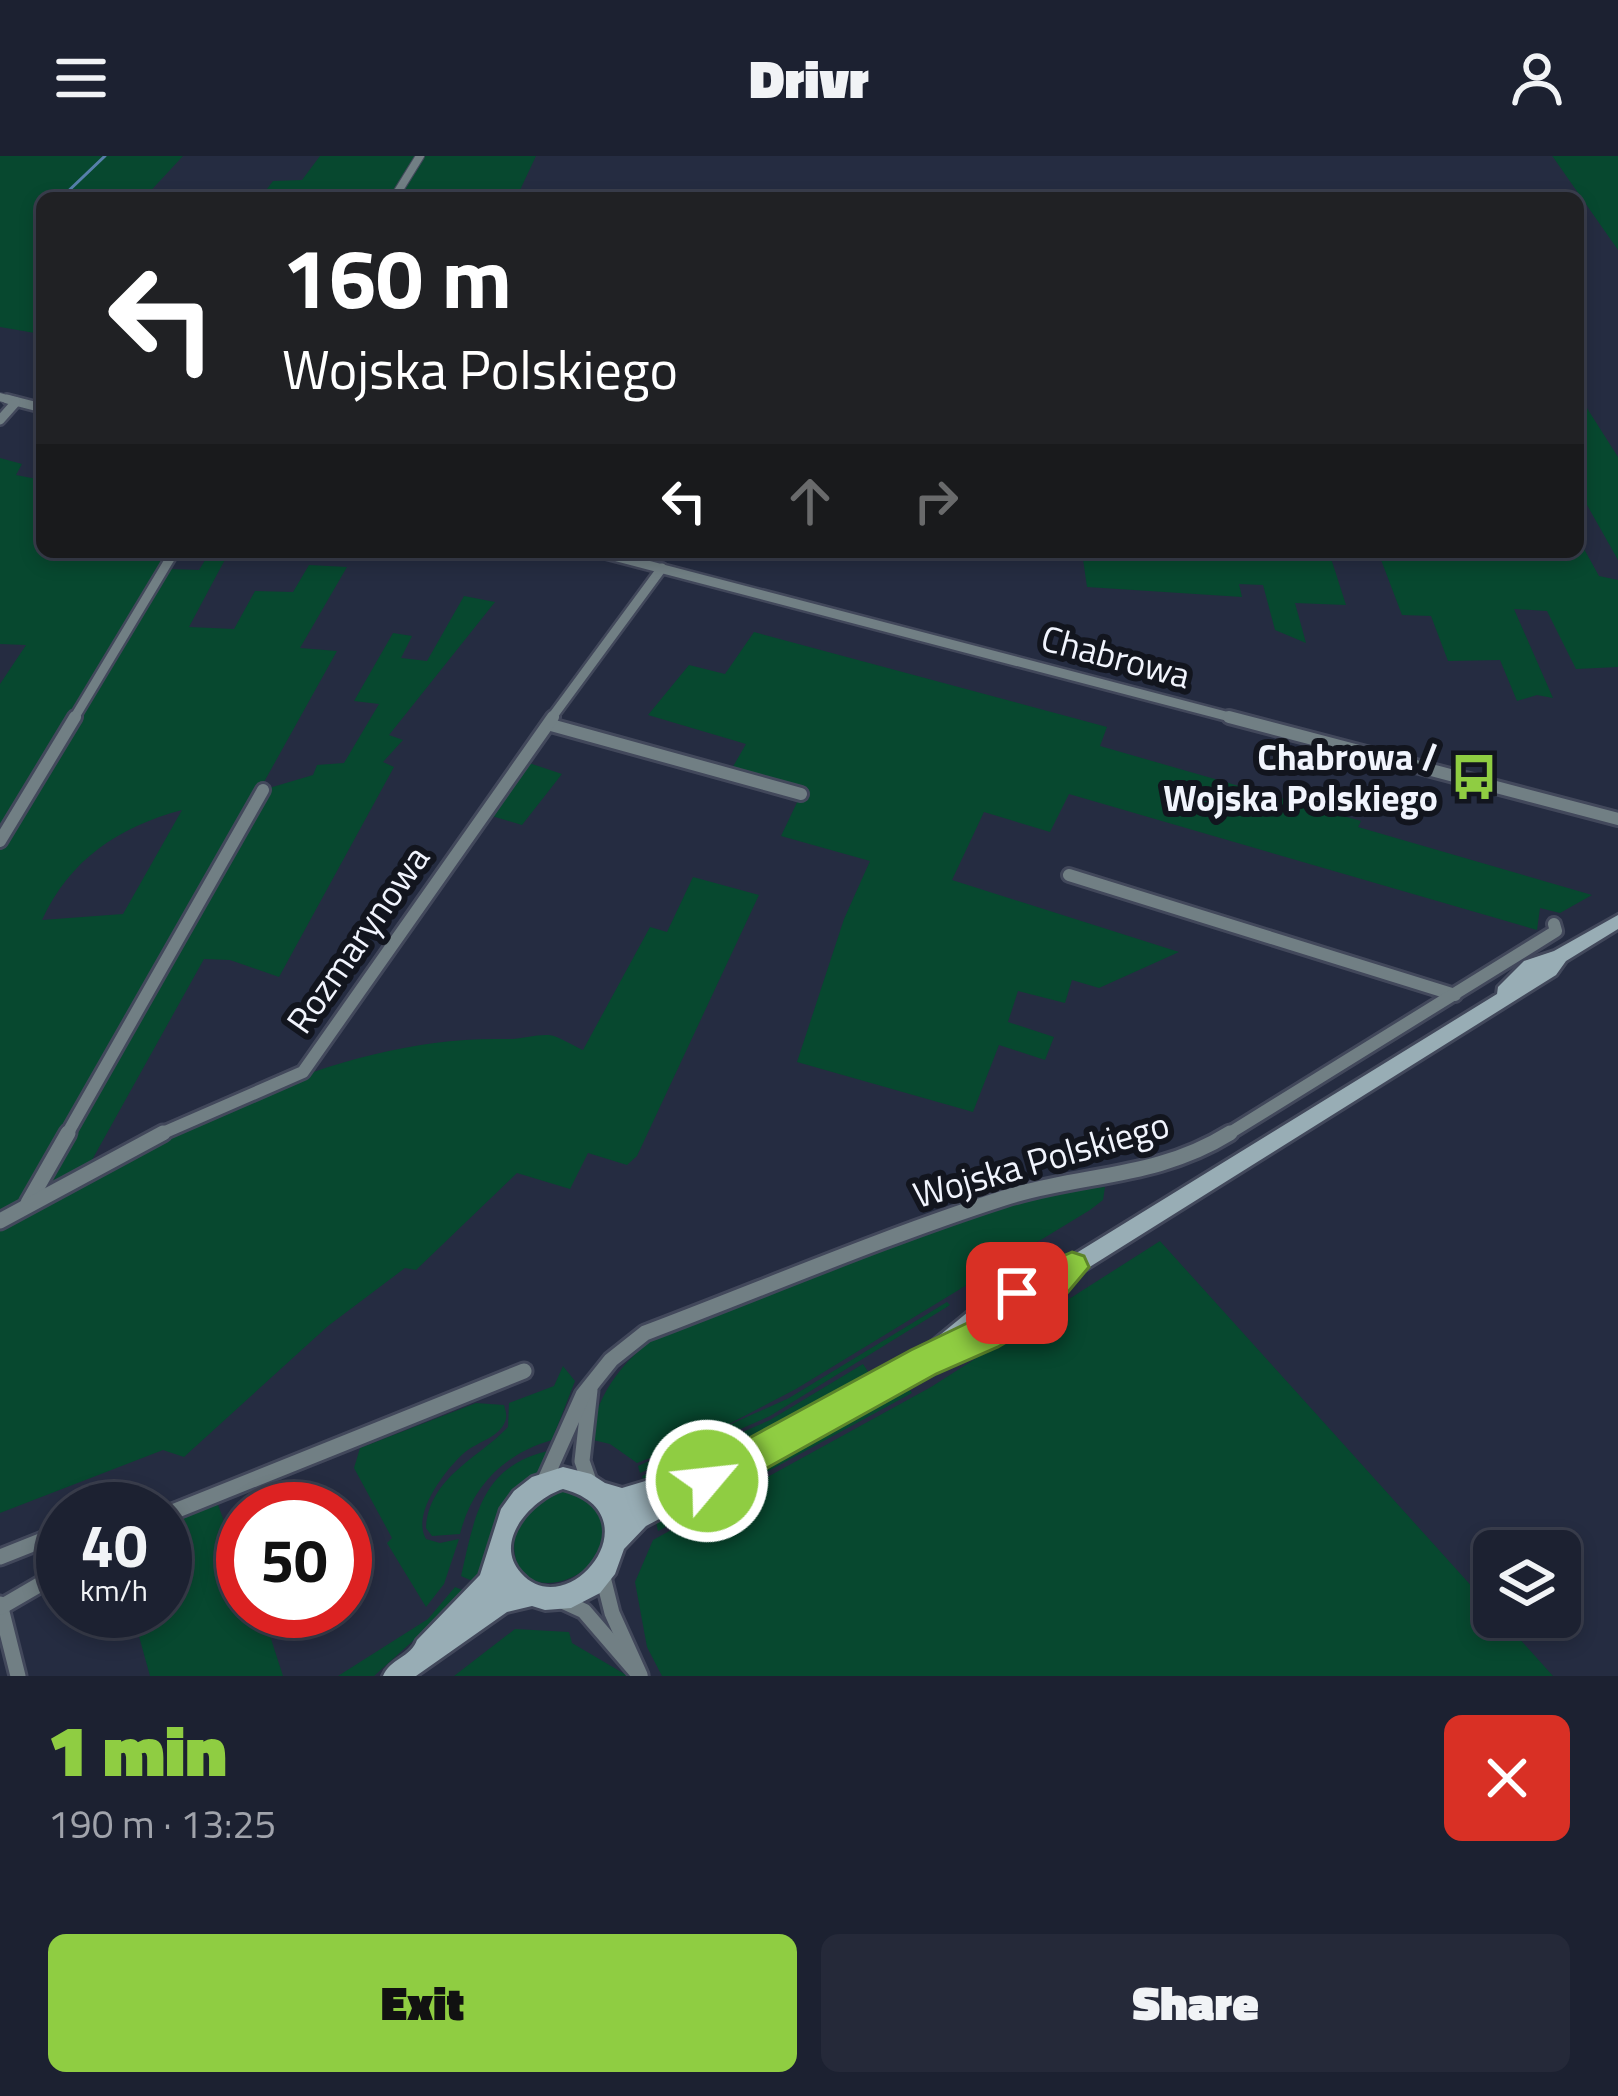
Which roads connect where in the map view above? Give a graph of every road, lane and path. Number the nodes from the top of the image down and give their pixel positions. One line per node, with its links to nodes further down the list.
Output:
1 (420, 156): 2 (street)
2 (398, 192)
3 (0, 398): 4 (street)
4 (16, 402): 5 (street); 6 (street)
5 (36, 407)
6 (0, 420)
7 (170, 558): 14 (street)
8 (622, 558): 9 (street, Chabrowa)
9 (662, 568): 10 (street, Rozmarynowa); 13 (street, Chabrowa)
10 (551, 724): 12 (street); 19 (street, Rozmarynowa)
11 (263, 790): 19 (street)
12 (801, 794)
13 (1618, 819)
14 (0, 841)
15 (1069, 875): 18 (street)
16 (1618, 920): 23 (main road, Wojska Polskiego)
17 (1554, 924): 18 (street, Wojska Polskiego)
18 (1455, 995): 22 (street, Wojska Polskiego)
19 (27, 1204): 20 (street, Rozmarynowa)
20 (0, 1221)
21 (524, 1371): 26 (street)
22 (590, 1389): 24 (street, Wojska Polskiego); 25 (street)
23 (726, 1470): 25 (main road, Wojska Polskiego); 27 (main road, Wojska Polskiego)
24 (543, 1483): 25 (main road); 29 (main road)
25 (597, 1489): 27 (main road)
26 (192, 1502)
27 (616, 1541): 31 (main road)
28 (36, 1543): 30 (street)
29 (500, 1544): 33 (main road); 35 (main road)
30 (0, 1557)
31 (604, 1570): 33 (main road); 38 (street)
32 (36, 1586): 34 (street)
33 (544, 1597): 35 (main road); 38 (street)
34 (0, 1606): 36 (street)
35 (422, 1654): 37 (main road)
36 (18, 1676)
37 (394, 1676)
38 (640, 1676)

